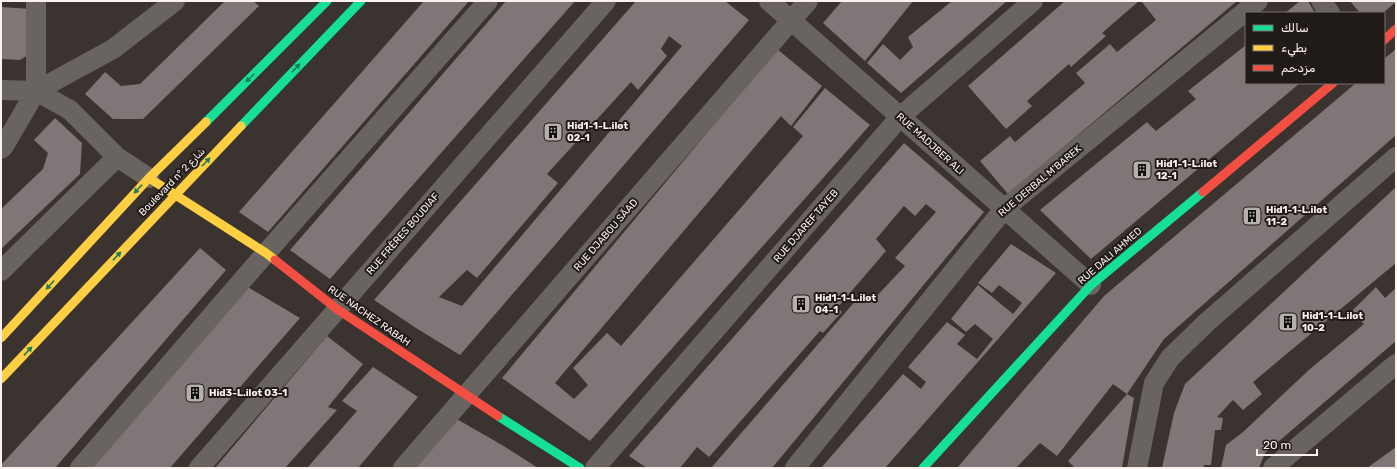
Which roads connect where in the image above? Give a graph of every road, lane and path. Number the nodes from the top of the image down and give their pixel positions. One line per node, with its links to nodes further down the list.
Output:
1 (36, 1): 18 (street)
2 (175, 1): 18 (street)
3 (327, 1): 23 (street, Boulevard n° شارع 2, one-way to 23)
4 (361, 1): 24 (street, Boulevard n° شارع 2, one-way to 4)
5 (488, 1): 26 (street)
6 (606, 1): 29 (street, RUE FRÈRES BOUDIAF)
7 (769, 1): 13 (street, RUE MADJBER ALI)
8 (808, 1): 13 (street, RUE DJABOU SÄAD)
9 (1033, 1): 19 (street, RUE DJAREF TAYEB)
10 (1258, 1): 25 (street, RUE DERBAL M'BAREK)
11 (1321, 1): 12 (street)
12 (1329, 12)
13 (791, 20): 19 (street, RUE MADJBER ALI); 33 (street, RUE DJABOU SÄAD)
14 (1396, 30): 15 (street)
15 (1385, 39)
16 (1332, 84): 28 (street, RUE DALI AHMED)
17 (1, 90): 18 (street)
18 (36, 91): 20 (street); 22 (street)
19 (900, 117): 25 (street, RUE MADJBER ALI); 38 (street, RUE DJAREF TAYEB)
20 (1, 149)
21 (1396, 157): 41 (street)
22 (117, 158): 23 (street); 27 (street)
23 (149, 178): 24 (street, RUE NACHEZ RABAH); 30 (street, Boulevard n° شارع 2, one-way to 30)
24 (175, 194): 26 (street, RUE NACHEZ RABAH); 32 (street, Boulevard n° شارع 2, one-way to 24)
25 (1004, 209): 28 (street, RUE MADJBER ALI); 39 (street, RUE DERBAL M'BAREK)
26 (266, 253): 29 (street, RUE NACHEZ RABAH); 34 (street)
27 (1, 270)
28 (1091, 285): 40 (street, RUE DALI AHMED)
29 (337, 310): 33 (street, RUE NACHEZ RABAH); 35 (street, RUE FRÈRES BOUDIAF)
30 (1, 338)
31 (1396, 364): 42 (street)
32 (1, 379)
33 (466, 395): 36 (street, RUE DJABOU SÄAD); 37 (street, RUE NACHEZ RABAH)
34 (80, 468)
35 (199, 468)
36 (403, 468)
37 (580, 468)
38 (595, 468)
39 (795, 468)
40 (922, 468)
41 (1137, 468)
42 (1273, 468)

